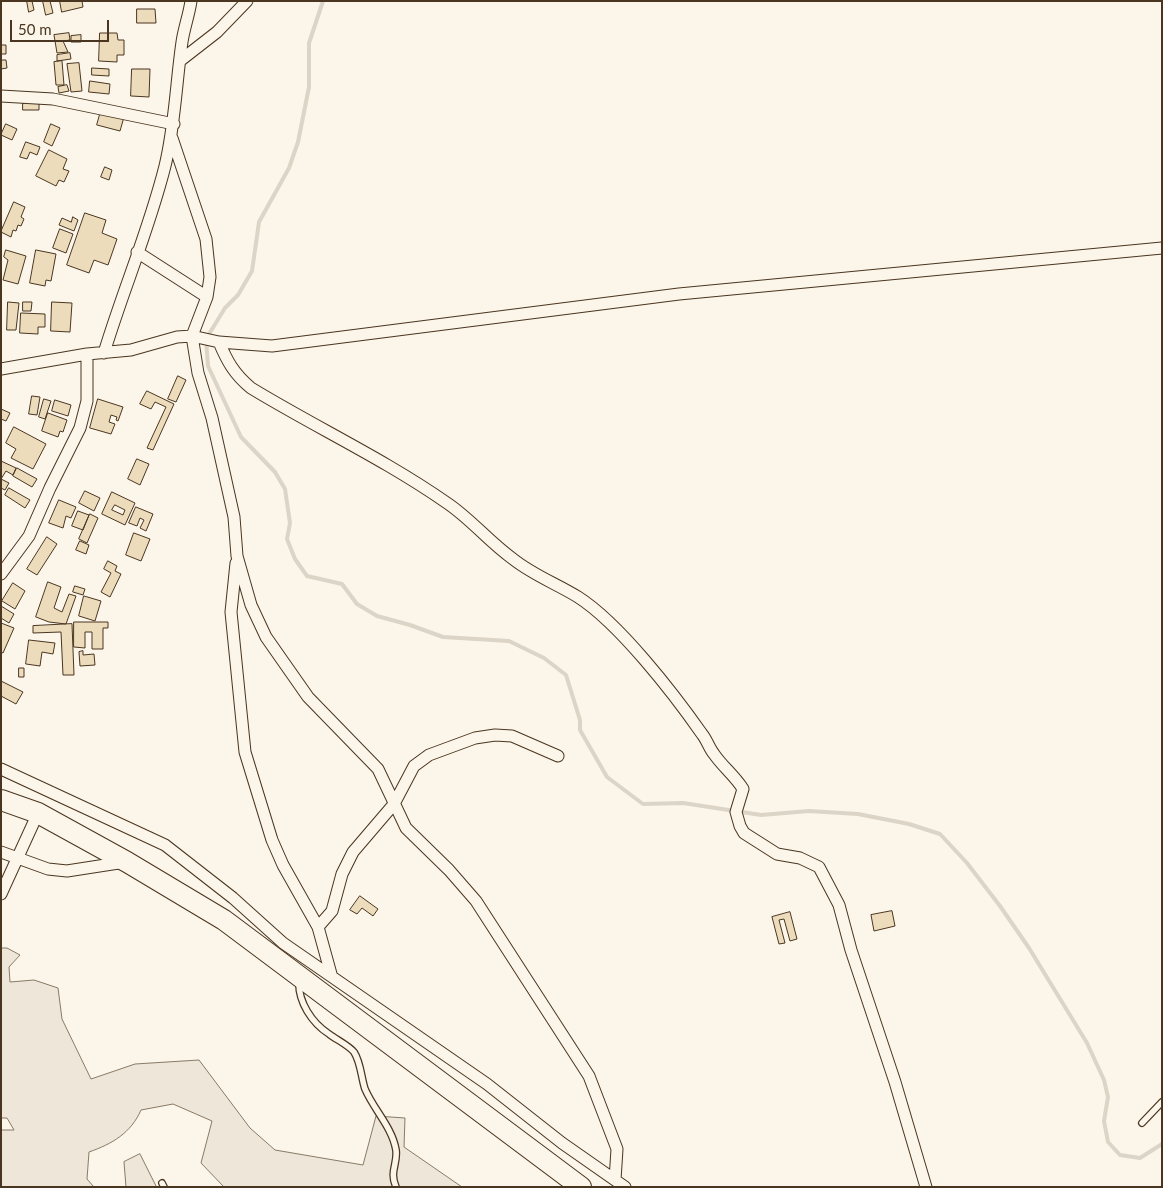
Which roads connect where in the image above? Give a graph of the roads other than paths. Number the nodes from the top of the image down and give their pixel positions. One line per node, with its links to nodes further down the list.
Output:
1 (191, 1): 3 (street)
2 (247, 1): 3 (street)
3 (181, 60): 6 (street)
4 (5, 97): 5 (street); 6 (street)
5 (1, 107)
6 (174, 124): 7 (street)
7 (172, 138): 9 (street); 10 (street)
8 (1162, 248): 12 (street)
9 (137, 252): 10 (street); 13 (street)
10 (207, 296): 11 (street)
11 (192, 336): 12 (street); 13 (street); 16 (street)
12 (219, 342): 35 (street)
13 (104, 353): 14 (street)
14 (87, 354): 15 (street); 17 (street)
15 (1, 369)
16 (237, 556): 21 (street); 27 (street)
17 (1, 574)
18 (558, 756): 21 (street)
19 (1, 769): 28 (street)
20 (4, 799): 22 (highway)
21 (394, 804): 27 (street); 32 (street)
22 (38, 813): 24 (street); 25 (highway)
23 (1, 852): 24 (street)
24 (19, 859): 25 (street); 26 (street)
25 (127, 862): 29 (highway)
26 (1, 894)
27 (318, 927): 28 (street)
28 (331, 974): 32 (street)
29 (299, 977): 33 (lane); 34 (highway)
30 (1162, 1102): 31 (lane)
31 (1142, 1123)
32 (620, 1183)
33 (396, 1187)
34 (581, 1187)
35 (926, 1187)

